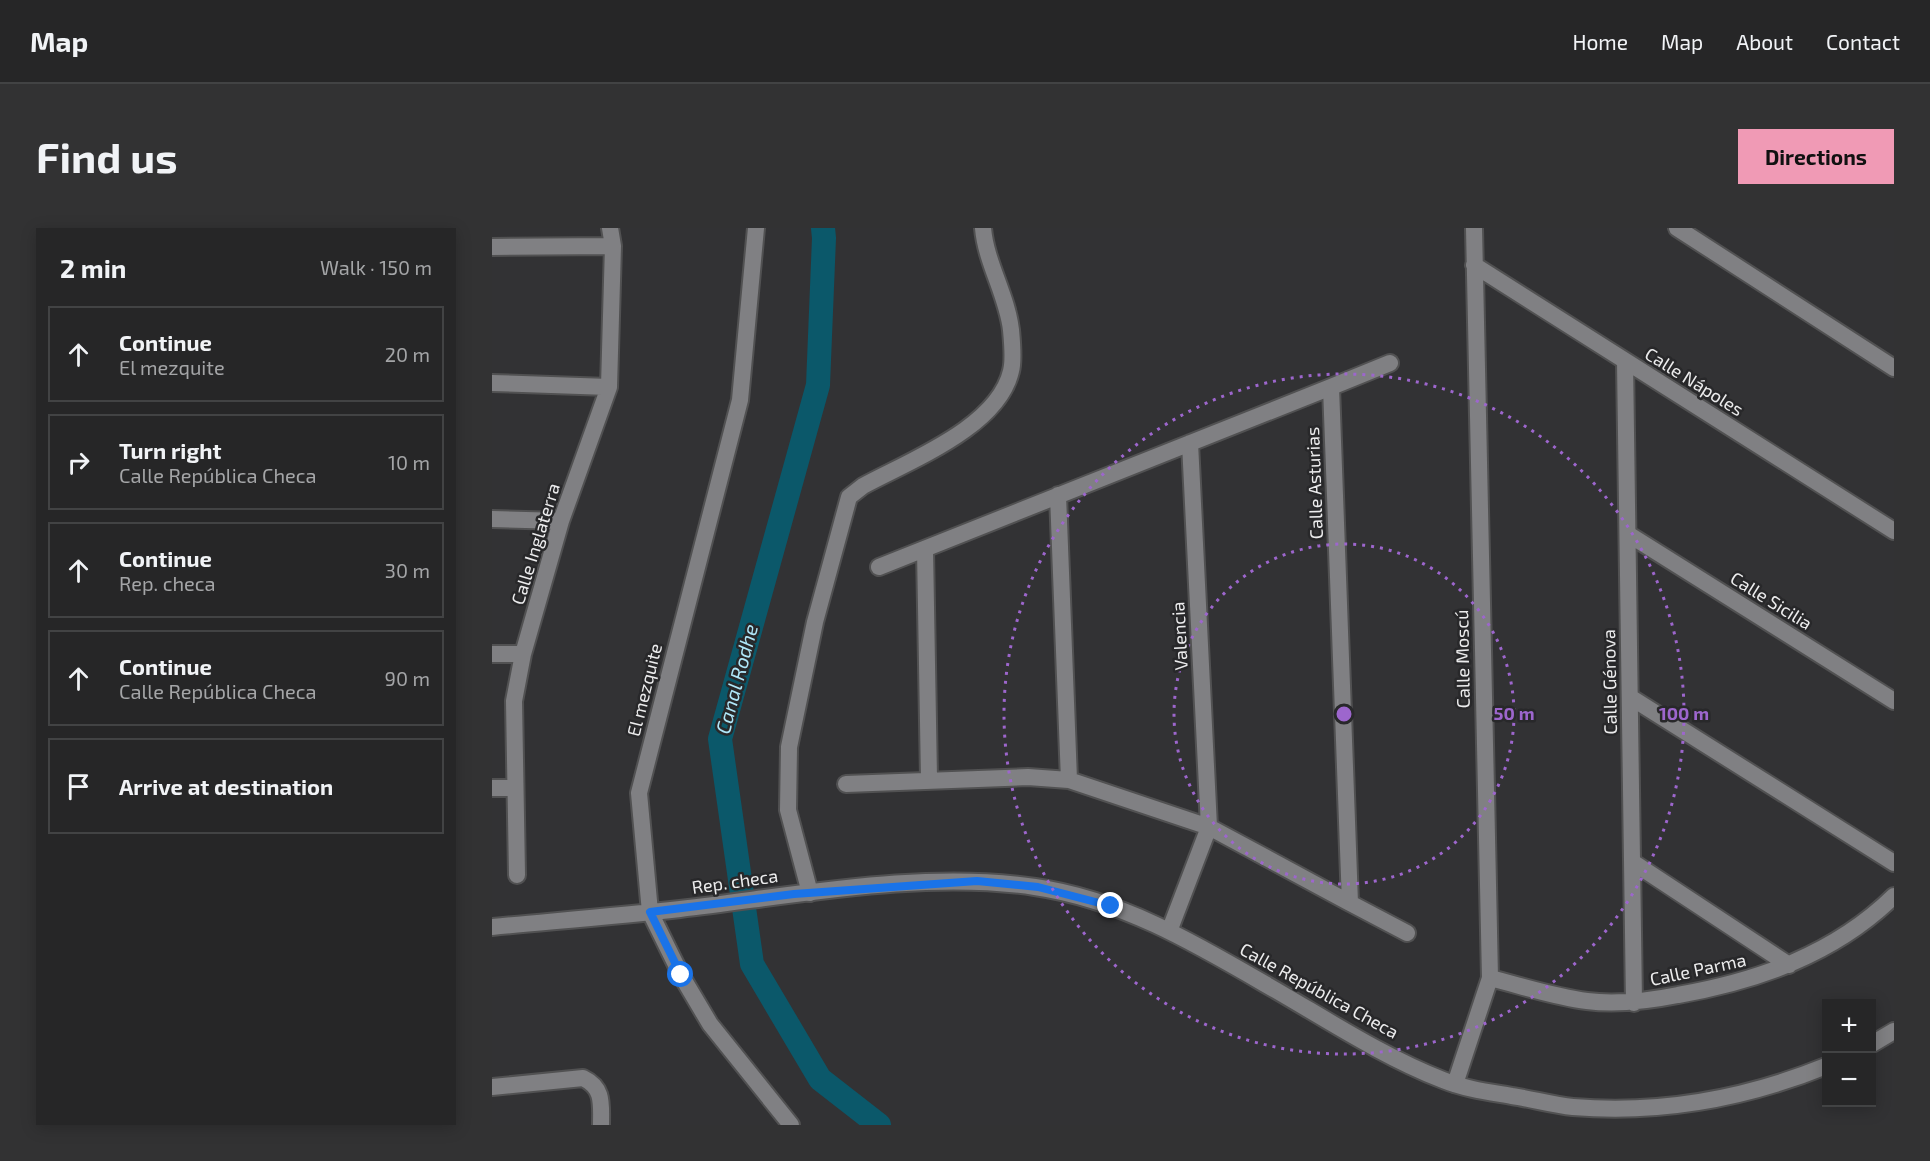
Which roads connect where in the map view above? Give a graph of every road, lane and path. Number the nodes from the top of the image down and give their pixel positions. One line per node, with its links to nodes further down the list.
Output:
1 (610, 228): 6 (street, Calle Inglaterra)
2 (756, 228): 39 (street, El mezquite)
3 (983, 228): 36 (street)
4 (1474, 228): 8 (street, Calle Moscú)
5 (1677, 228): 11 (street)
6 (613, 246): 7 (street); 13 (street, Calle Inglaterra)
7 (492, 247)
8 (1474, 265): 9 (street, Calle Nápoles); 44 (street, Calle Moscú)
9 (1625, 361): 19 (street, Calle Nápoles); 20 (street, Calle Génova)
10 (1390, 363): 14 (street)
11 (1894, 368)
12 (492, 383): 13 (street)
13 (609, 387): 18 (street, Calle Inglaterra)
14 (1331, 387): 15 (street); 38 (street, Calle Asturias)
15 (1190, 443): 16 (street); 32 (street, Valencia)
16 (1058, 495): 21 (street); 28 (street)
17 (492, 519): 18 (street)
18 (561, 521): 24 (street, Calle Inglaterra)
19 (1894, 531)
20 (1628, 534): 25 (street, Calle Génova); 26 (street, Calle Sicilia)
21 (925, 549): 22 (street); 27 (street)
22 (879, 567)
23 (492, 654): 24 (street)
24 (523, 654): 31 (street, Calle Inglaterra)
25 (1630, 697): 33 (street, Calle Génova); 34 (street)
26 (1894, 701)
27 (930, 779): 28 (street); 29 (street)
28 (1069, 780): 32 (street)
29 (846, 784)
30 (492, 788): 31 (street)
31 (515, 788): 35 (street, Calle Inglaterra)
32 (1209, 827): 38 (street); 41 (street)
33 (1634, 863): 43 (street); 45 (street, Calle Génova)
34 (1894, 863)
35 (517, 875)
36 (802, 893): 39 (street, Rep. checa); 41 (street, Calle República Checa)
37 (1894, 896): 43 (street, Calle Parma)
38 (1350, 903): 42 (street)
39 (650, 912): 40 (street); 52 (street, El mezquite)
40 (492, 927)
41 (1170, 929): 49 (street, Calle República Checa)
42 (1407, 933)
43 (1789, 965): 45 (street, Calle Parma)
44 (1490, 978): 45 (street, Calle Parma); 49 (street, Calle Moscú)
45 (1634, 1003)
46 (1894, 1031): 47 (street)
47 (1876, 1042)
48 (1822, 1068): 49 (street, Calle República Checa)
49 (1455, 1084)
50 (492, 1087): 51 (street)
51 (601, 1125)
52 (791, 1125)

